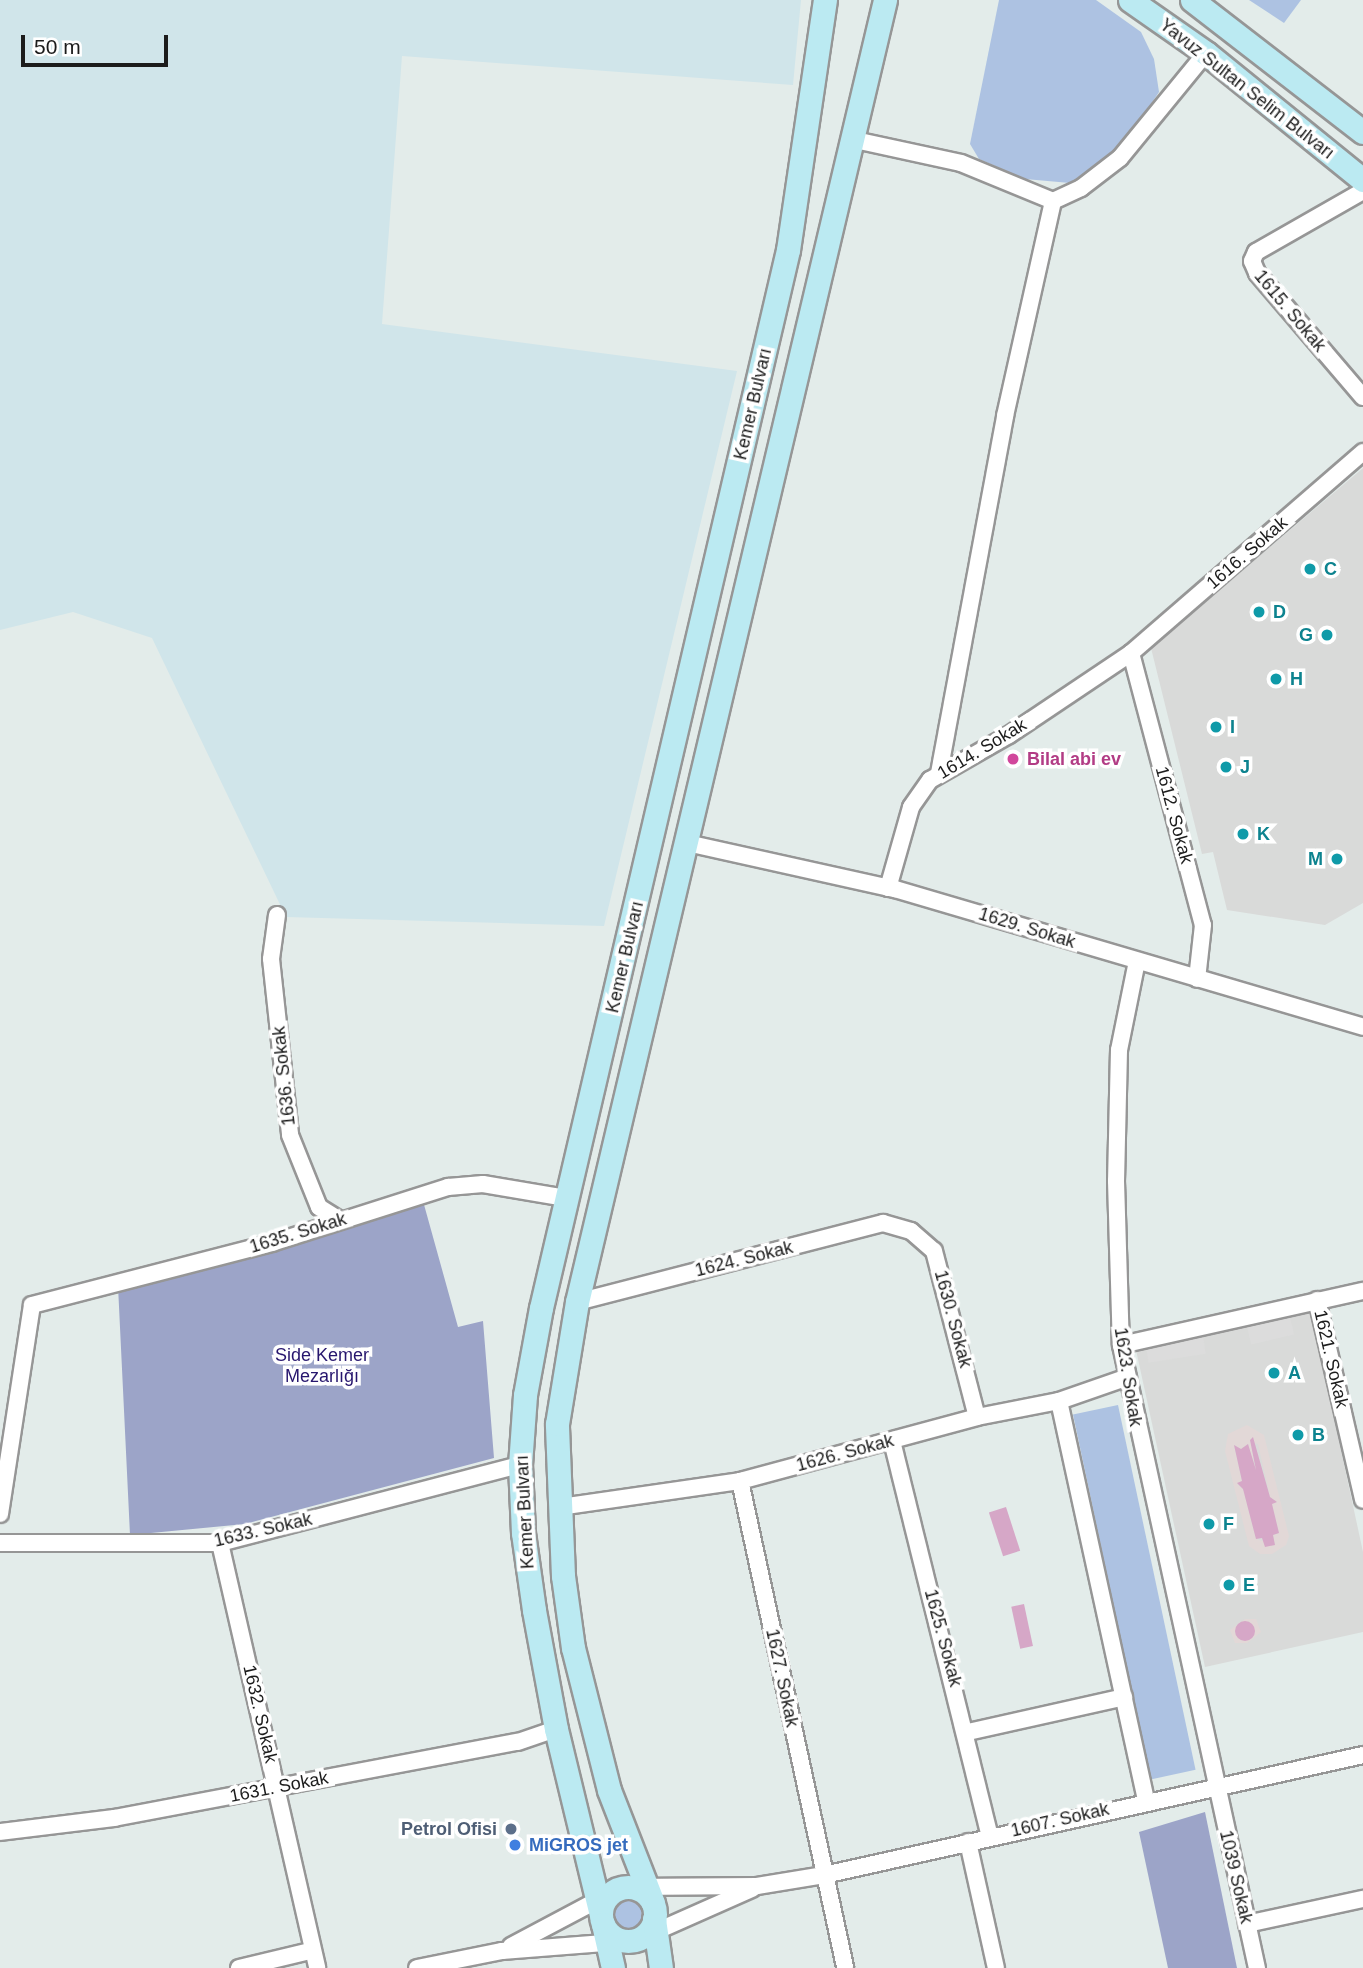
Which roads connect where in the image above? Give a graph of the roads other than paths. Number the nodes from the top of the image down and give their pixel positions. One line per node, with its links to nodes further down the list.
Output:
1 (825, 0): 23 (main road, Kemer Bulvarı)
2 (886, 0): 6 (main road, Kemer Bulvarı)
3 (897, 0): 6 (main road)
4 (1130, 0): 7 (main road, Yavuz Sultan Selim Bulvarı)
5 (1192, 0): 8 (main road, Yavuz Sultan Selim Bulvarı)
6 (875, 46): 9 (main road, Kemer Bulvarı)
7 (1206, 53): 10 (main road, Yavuz Sultan Selim Bulvarı); 12 (street)
8 (1363, 132)
9 (855, 140): 12 (street); 17 (main road, Kemer Bulvarı)
10 (1363, 180)
11 (1363, 191): 13 (street, 1615. Sokak)
12 (1053, 201): 16 (street)
13 (1363, 397)
14 (1363, 452): 15 (street, 1616. Sokak)
15 (1131, 653): 16 (street, 1614. Sokak); 21 (street, 1612. Sokak)
16 (939, 773): 18 (street, 1614. Sokak)
17 (687, 843): 18 (street, 1629. Sokak); 28 (main road, Kemer Bulvarı)
18 (888, 888): 20 (street, 1629. Sokak)
19 (277, 915): 24 (street, 1636. Sokak)
20 (1137, 961): 21 (street, 1629. Sokak); 29 (street, 1623. Sokak)
21 (1197, 979): 22 (street, 1629. Sokak)
22 (1363, 1027)
23 (566, 1198): 24 (street, 1635. Sokak); 34 (main road, Kemer Bulvarı)
24 (340, 1220): 38 (street, 1635. Sokak)
25 (911, 1231): 28 (street, 1624. Sokak); 32 (street, 1630. Sokak)
26 (1363, 1291): 27 (street)
27 (1317, 1300): 29 (street); 36 (street, 1621. Sokak)
28 (578, 1302): 37 (main road, Kemer Bulvarı)
29 (1121, 1345): 30 (street, 1623. Sokak)
30 (1125, 1378): 31 (street, 1626. Sokak); 46 (street, 1623. Sokak)
31 (1059, 1401): 32 (street, 1626. Sokak); 41 (street)
32 (977, 1417): 33 (street, 1626. Sokak)
33 (892, 1441): 35 (street, 1626. Sokak); 43 (street, 1625. Sokak)
34 (520, 1465): 40 (street, 1633. Sokak); 42 (main road, Kemer Bulvarı)
35 (740, 1481): 37 (street, 1626. Sokak); 51 (street, 1627. Sokak)
36 (1363, 1500)
37 (560, 1507): 54 (main road, Kemer Bulvarı)
38 (0, 1514)
39 (0, 1543): 40 (street, 1633. Sokak)
40 (220, 1543): 45 (street, 1632. Sokak)
41 (1124, 1697): 43 (street); 47 (street)
42 (556, 1729): 45 (street, 1631. Sokak); 54 (main road, Kemer Bulvarı)
43 (968, 1732): 49 (street, 1625. Sokak)
44 (1363, 1755): 46 (street, 1607. Sokak)
45 (277, 1787): 48 (street, 1631. Sokak); 56 (street, 1632. Sokak)
46 (1215, 1787): 47 (street, 1607. Sokak); 55 (street, 1039 Sokak)
47 (1146, 1801): 49 (street, 1607. Sokak)
48 (0, 1832)
49 (990, 1836): 50 (street, 1607. Sokak)
50 (968, 1842): 51 (street, 1607. Sokak); 64 (street)
51 (824, 1875): 52 (street, 1607. Sokak); 63 (street, 1627. Sokak)
52 (757, 1886): 54 (street, 1607. Sokak); 54 (street, 1607. Sokak)
53 (1363, 1899): 55 (street)
54 (628, 1915): 57 (street); 57 (street); 61 (main road, Kemer Bulvarı); 62 (main road, Kemer Bulvarı)
55 (1247, 1924): 65 (street, 1039 Sokak)
56 (310, 1951): 58 (street); 59 (street, 1632. Sokak)
57 (502, 1951): 60 (street)
58 (239, 1968)
59 (317, 1968)
60 (417, 1968)
61 (613, 1968)
62 (661, 1968)
63 (845, 1968)
64 (996, 1968)
65 (1257, 1968)

